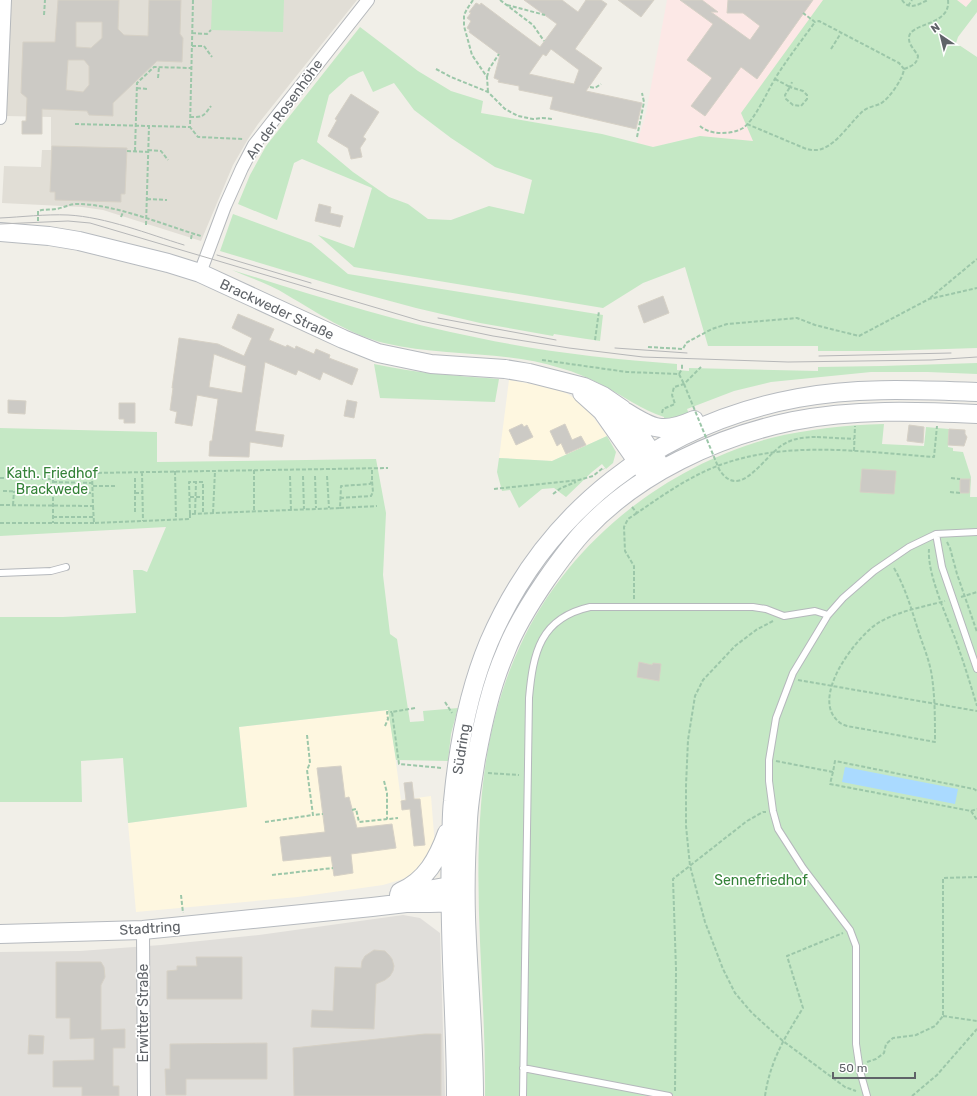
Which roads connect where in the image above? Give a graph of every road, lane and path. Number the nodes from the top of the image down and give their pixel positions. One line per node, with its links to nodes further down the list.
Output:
1 (5, 0): 42 (street)
2 (45, 0): 14 (path)
3 (193, 0): 18 (path)
4 (368, 0): 51 (street, An der Rosenhöhe)
5 (473, 0): 29 (path)
6 (500, 0): 11 (path)
7 (902, 0): 12 (path)
8 (912, 0): 12 (path)
9 (928, 0): 12 (path)
10 (948, 0): 28 (path)
11 (506, 5): 15 (path); 20 (path)
12 (908, 6)
13 (803, 13): 16 (path)
14 (44, 15)
15 (545, 16)
16 (815, 22): 19 (path); 31 (path)
17 (211, 30): 18 (path)
18 (192, 33): 21 (path)
19 (841, 33): 22 (path); 28 (path)
20 (544, 41)
21 (192, 46): 24 (path); 26 (path)
22 (831, 49)
23 (499, 54): 29 (path)
24 (212, 57)
25 (159, 67): 26 (path); 30 (path); 36 (path)
26 (191, 68): 41 (path)
27 (436, 69): 38 (path)
28 (904, 69): 45 (path)
29 (487, 77): 38 (path)
30 (158, 78)
31 (775, 79): 35 (path); 45 (path)
32 (792, 82): 35 (path)
33 (601, 84): 34 (path)
34 (590, 87)
35 (790, 87): 35 (path)
36 (137, 88): 37 (path); 46 (path)
37 (147, 89)
38 (488, 92): 43 (path)
39 (642, 93): 50 (path)
40 (211, 106): 41 (path)
41 (190, 117): 49 (path)
42 (0, 118)
43 (553, 119)
44 (75, 124): 46 (path)
45 (747, 124): 48 (path)
46 (135, 126): 47 (path); 53 (path)
47 (149, 126): 49 (path); 54 (path)
48 (700, 126)
49 (190, 127): 51 (path)
50 (637, 137)
51 (254, 146): 66 (street, An der Rosenhöhe)
52 (127, 151): 53 (path)
53 (135, 151): 54 (path)
54 (148, 151): 55 (path); 56 (path)
55 (168, 160)
56 (147, 199): 57 (path); 61 (path)
57 (167, 200)
58 (38, 211): 59 (path)
59 (123, 212): 60 (path); 61 (path)
60 (122, 217)
61 (147, 219): 62 (path); 64 (path)
62 (146, 225)
63 (0, 232): 68 (main road, Brackweder Straße)
64 (192, 233): 65 (path); 66 (path)
65 (191, 239)
66 (212, 239): 68 (street, An der Rosenhöhe)
67 (977, 259): 70 (path)
68 (200, 273): 78 (main road, Brackweder Straße)
69 (977, 288): 70 (path)
70 (929, 299): 73 (path)
71 (599, 311): 72 (path)
72 (595, 340)
73 (648, 347)
74 (538, 360): 77 (path)
75 (682, 364): 77 (path)
76 (701, 367): 79 (path)
77 (679, 374): 79 (path)
78 (555, 379): 82 (main road, Brackweder Straße); 89 (main road, Brackweder Straße)
79 (684, 384): 84 (path); 87 (path, bridge)
80 (977, 392): 81 (main road)
81 (799, 398): 82 (main road); 89 (main road)
82 (622, 410): 89 (main road, Brackweder Straße)
83 (977, 414): 98 (main road)
84 (661, 417)
85 (855, 423): 87 (path)
86 (937, 423): 88 (path)
87 (854, 439): 88 (path)
88 (854, 451): 146 (path)
89 (645, 457): 98 (main road, Brackweder Straße); 187 (main road, Südring)
90 (372, 468): 91 (path); 92 (path); 109 (path)
91 (388, 468)
92 (254, 470): 94 (path); 140 (path)
93 (175, 471): 94 (path); 95 (path); 149 (path)
94 (215, 471): 143 (path)
95 (142, 472): 97 (path); 123 (path)
96 (605, 472): 108 (path)
97 (92, 473): 106 (path); 112 (path)
98 (656, 474): 202 (main road, Südring)
99 (135, 476): 121 (path)
100 (290, 476): 139 (path)
101 (303, 476): 137 (path)
102 (315, 476): 138 (path)
103 (327, 476): 135 (path)
104 (0, 478): 106 (path)
105 (950, 478): 107 (path)
106 (53, 479): 110 (path)
107 (960, 479)
108 (580, 480): 115 (path); 124 (path)
109 (372, 481): 128 (path); 128 (path)
110 (53, 482): 112 (path); 118 (path)
111 (196, 482): 125 (path); 126 (path); 127 (path)
112 (93, 483): 113 (path)
113 (93, 486): 114 (path); 120 (path)
114 (117, 486)
115 (494, 489)
116 (3, 491): 117 (path)
117 (14, 492): 118 (path); 130 (path)
118 (53, 492): 120 (path); 131 (path)
119 (950, 492): 122 (path)
120 (93, 493): 132 (path)
121 (135, 493): 123 (path); 141 (path)
122 (960, 493)
123 (142, 494): 150 (path)
124 (553, 494)
125 (190, 497): 126 (path); 144 (path)
126 (195, 497): 127 (path); 145 (path)
127 (203, 497): 142 (path)
128 (340, 498): 136 (path)
129 (0, 505): 130 (path)
130 (14, 505): 131 (path)
131 (53, 506): 132 (path); 147 (path)
132 (93, 506): 148 (path)
133 (377, 506): 136 (path)
134 (631, 506): 146 (path)
135 (329, 508): 136 (path); 138 (path)
136 (340, 508)
137 (304, 509): 138 (path); 139 (path)
138 (316, 509)
139 (291, 510): 140 (path)
140 (254, 511): 143 (path)
141 (135, 512)
142 (203, 513): 143 (path); 145 (path)
143 (213, 513)
144 (190, 514): 145 (path); 149 (path)
145 (195, 514)
146 (637, 514): 163 (path)
147 (53, 517): 148 (path); 152 (path)
148 (94, 517): 153 (path)
149 (176, 520): 150 (path)
150 (143, 521): 153 (path)
151 (0, 523): 152 (path)
152 (53, 523): 153 (path)
153 (94, 523)
154 (977, 532): 155 (lane)
155 (936, 534): 156 (lane); 160 (path); 161 (lane); 162 (path)
156 (890, 560): 164 (path); 166 (lane)
157 (66, 567): 158 (lane)
158 (0, 573)
159 (977, 592): 160 (path)
160 (965, 596): 161 (path); 167 (path)
161 (953, 599): 162 (path); 168 (lane)
162 (941, 602): 164 (path); 173 (path)
163 (634, 606): 165 (lane); 184 (lane)
164 (912, 609): 170 (path); 172 (path)
165 (784, 616): 166 (lane); 198 (path)
166 (828, 616): 169 (lane)
167 (977, 632)
168 (977, 669)
169 (791, 678): 170 (path); 180 (lane)
170 (831, 685): 172 (path); 172 (path)
171 (445, 702): 177 (path)
172 (934, 704): 175 (path)
173 (977, 706)
174 (415, 708): 176 (path)
175 (977, 711)
176 (392, 712): 178 (path); 181 (path)
177 (452, 714)
178 (385, 726)
179 (307, 735): 193 (path)
180 (769, 760): 182 (path); 190 (lane)
181 (442, 768)
182 (833, 772): 186 (path); 191 (path)
183 (488, 773): 184 (path)
184 (528, 775): 213 (lane)
185 (384, 781): 195 (path)
186 (976, 789)
187 (453, 802): 202 (main road, Südring); 203 (main road)
188 (977, 809): 191 (path)
189 (352, 810): 195 (path)
190 (773, 811): 198 (path); 206 (lane)
191 (970, 811): 196 (path)
192 (323, 814): 193 (path)
193 (313, 816): 197 (path)
194 (398, 818): 195 (path)
195 (387, 819)
196 (977, 820)
197 (265, 822)
198 (690, 866): 211 (path); 220 (path)
199 (333, 868): 200 (path)
200 (272, 875)
201 (977, 877): 208 (path)
202 (458, 894): 203 (main road, Stadtring); 204 (main road, Stadtring); 216 (main road, Südring); 217 (main road, Südring)
203 (389, 896): 204 (main road, Stadtring)
204 (300, 914): 205 (main road, Stadtring)
205 (143, 930): 207 (main road, Stadtring); 215 (street, Erwitter Straße)
206 (850, 930): 211 (path); 212 (lane)
207 (0, 934)
208 (943, 1016): 209 (path); 212 (path)
209 (977, 1021)
210 (977, 1029): 222 (path)
211 (783, 1041): 214 (path); 221 (path)
212 (859, 1064): 214 (lane)
213 (523, 1068): 218 (lane); 219 (lane)
214 (866, 1094)
215 (144, 1096)
216 (456, 1096)
217 (474, 1096)
218 (523, 1096)
219 (669, 1096)
220 (675, 1096)
221 (765, 1096)
222 (912, 1096)

